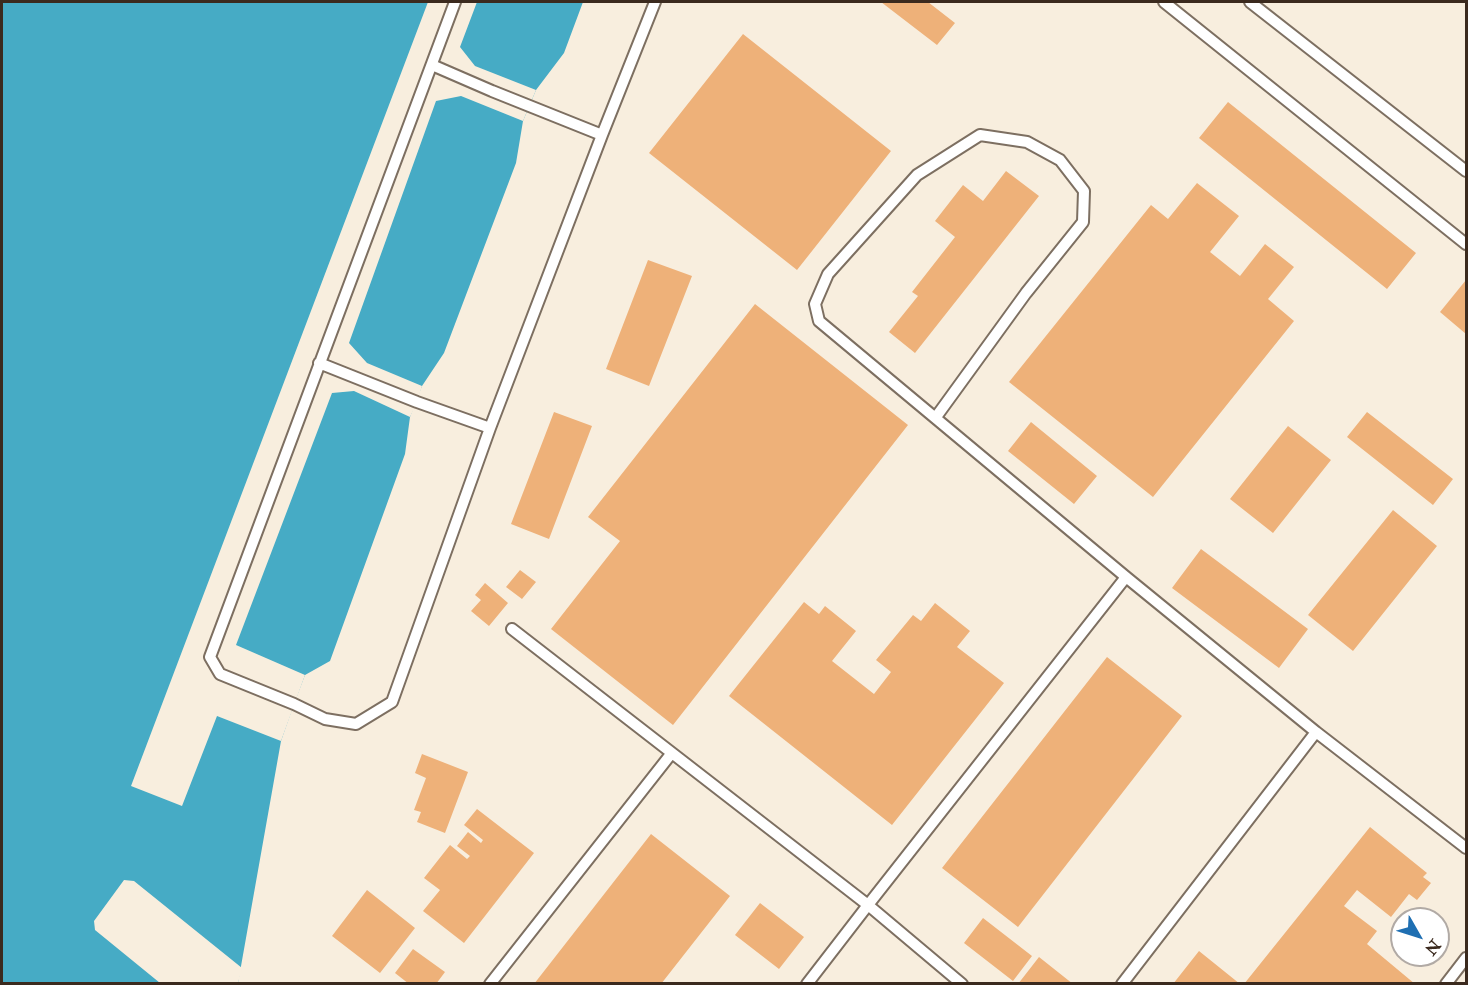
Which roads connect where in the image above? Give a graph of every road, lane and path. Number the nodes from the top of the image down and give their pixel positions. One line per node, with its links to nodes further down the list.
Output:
1 (455, 2): 5 (lane)
2 (655, 2): 6 (lane)
3 (1164, 2): 8 (lane)
4 (1250, 2): 7 (lane)
5 (432, 65): 6 (lane); 9 (lane)
6 (602, 135): 11 (lane)
7 (1467, 171)
8 (1467, 244)
9 (319, 363): 11 (lane); 11 (lane)
10 (936, 417): 10 (lane); 12 (lane)
11 (490, 428)
12 (1126, 577): 14 (lane); 17 (lane)
13 (512, 629): 15 (lane)
14 (1316, 732): 16 (lane); 22 (lane)
15 (671, 754): 17 (lane); 19 (lane)
16 (1467, 848)
17 (868, 905): 20 (lane); 21 (lane)
18 (1467, 958): 23 (lane)
19 (490, 984)
20 (807, 984)
21 (962, 984)
22 (1122, 984)
23 (1446, 984)

